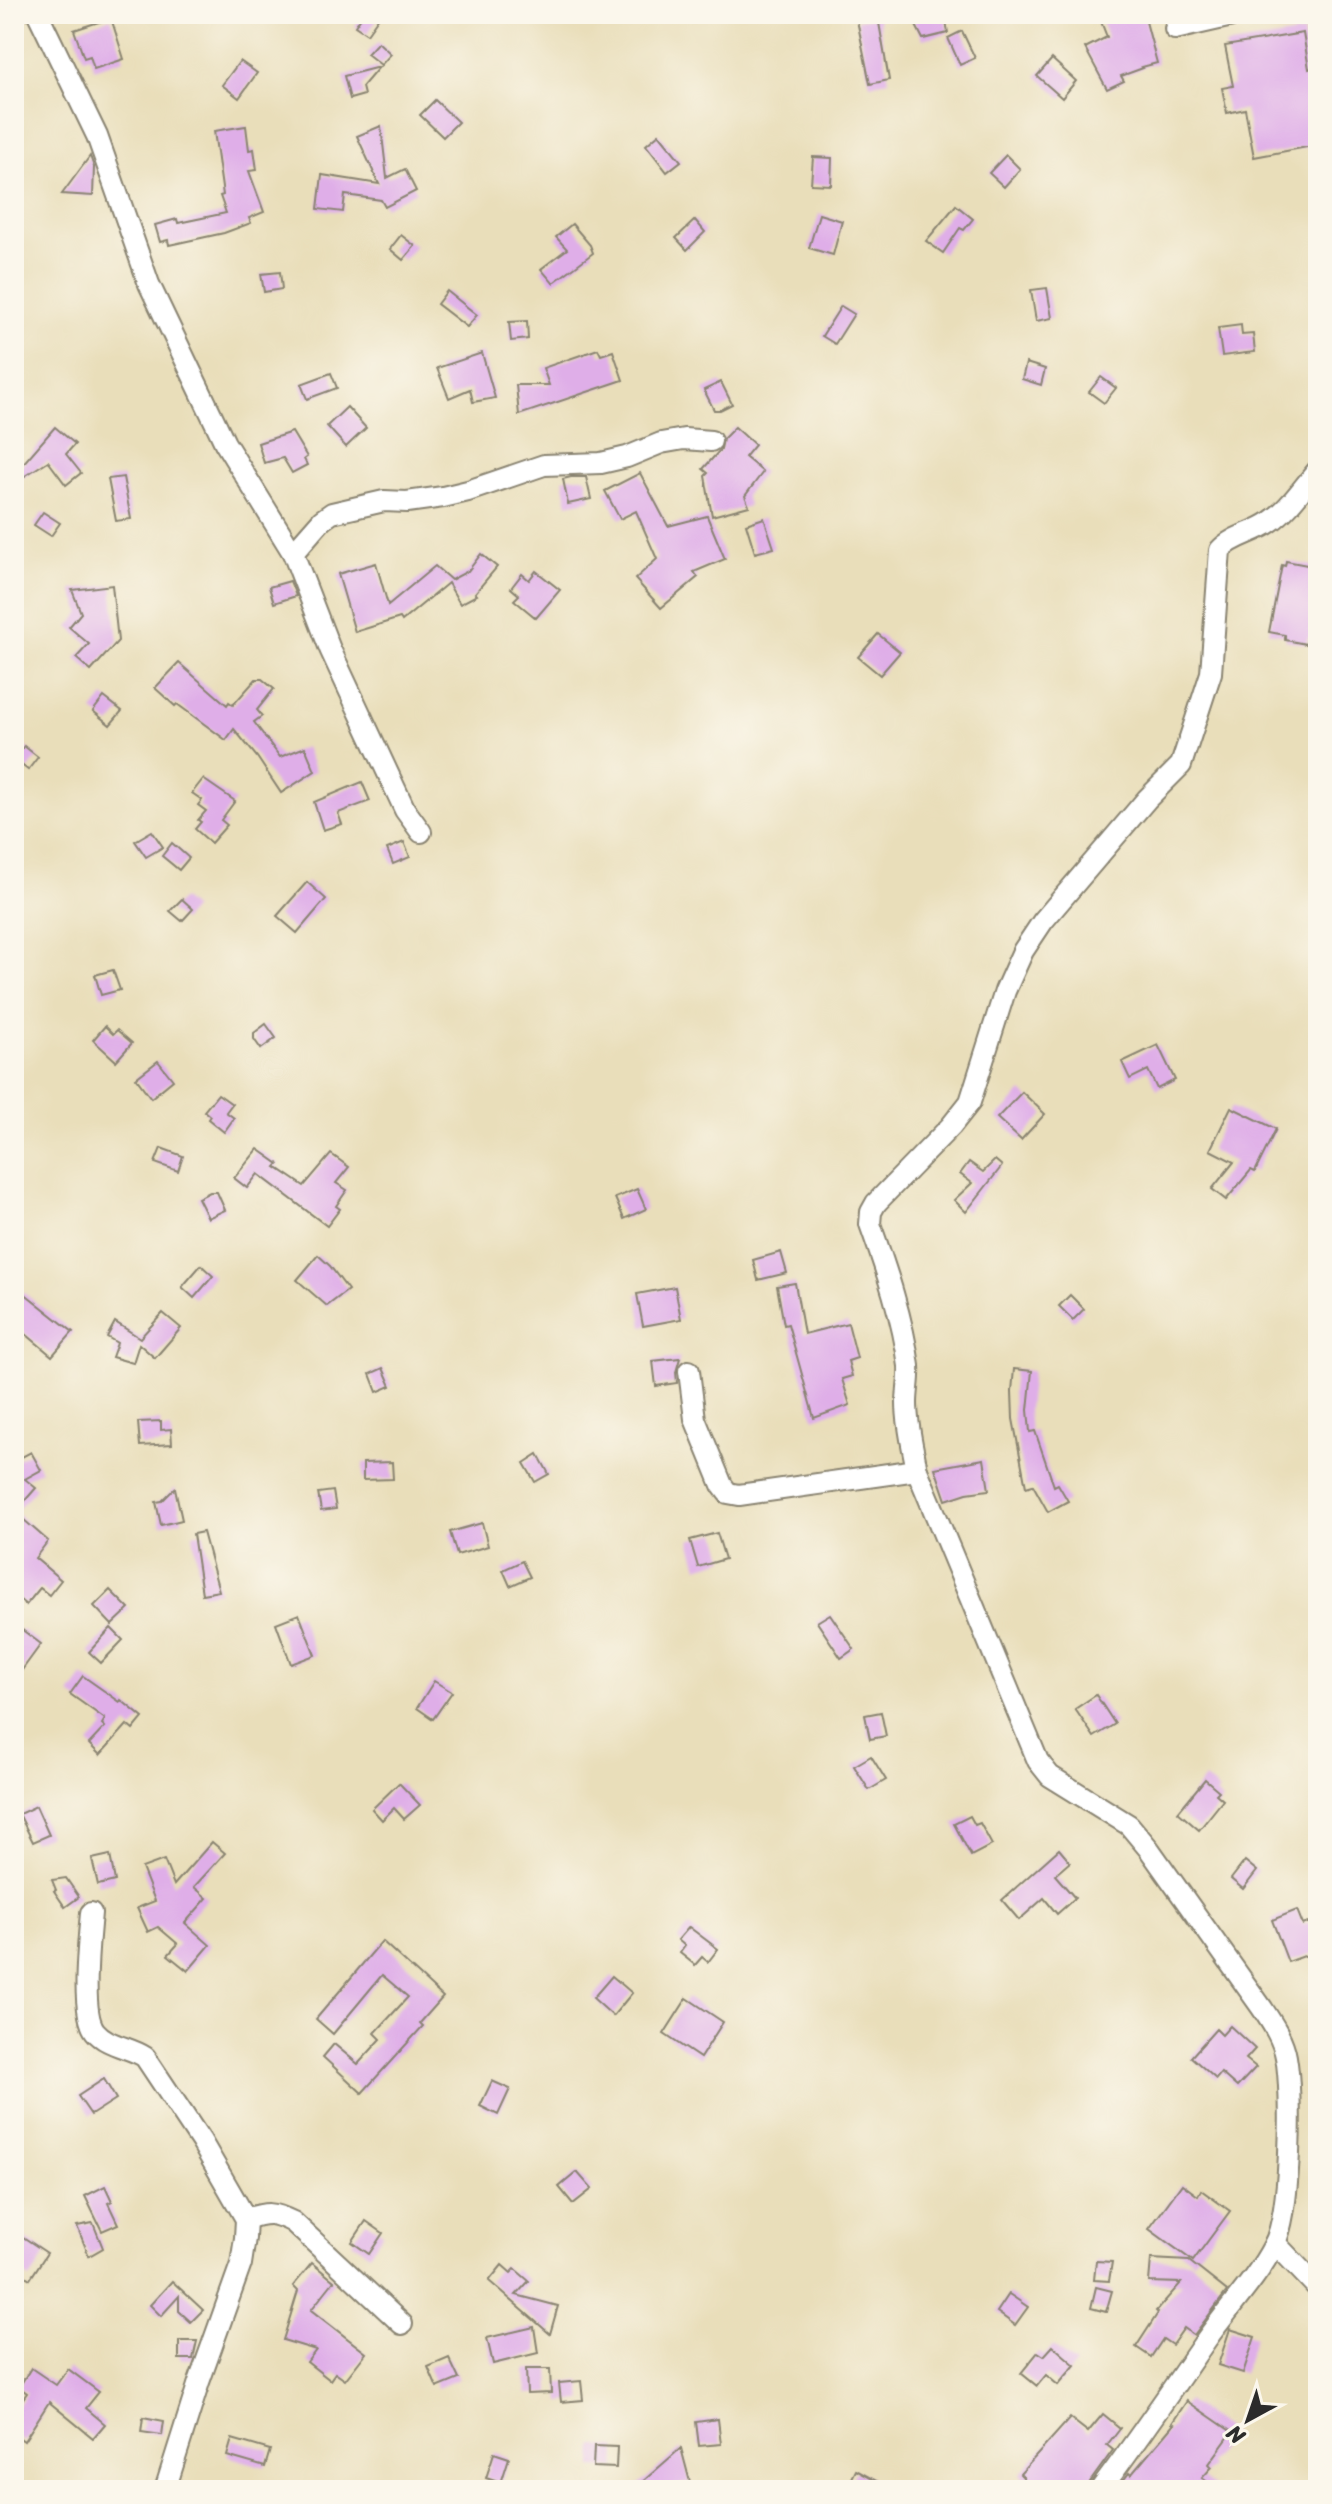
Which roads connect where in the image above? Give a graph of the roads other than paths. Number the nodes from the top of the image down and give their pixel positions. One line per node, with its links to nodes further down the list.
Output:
1 (38, 14): 6 (street)
2 (1241, 14): 3 (street)
3 (1175, 29)
4 (711, 441): 6 (street)
5 (1318, 470): 9 (street)
6 (293, 553): 7 (street)
7 (421, 832)
8 (689, 1371): 9 (street)
9 (917, 1470): 12 (street)
10 (91, 1913): 11 (street)
11 (246, 2219): 14 (street); 15 (street)
12 (1275, 2243): 13 (street); 16 (street)
13 (1318, 2288)
14 (402, 2324)
15 (165, 2490)
16 (1100, 2490)

